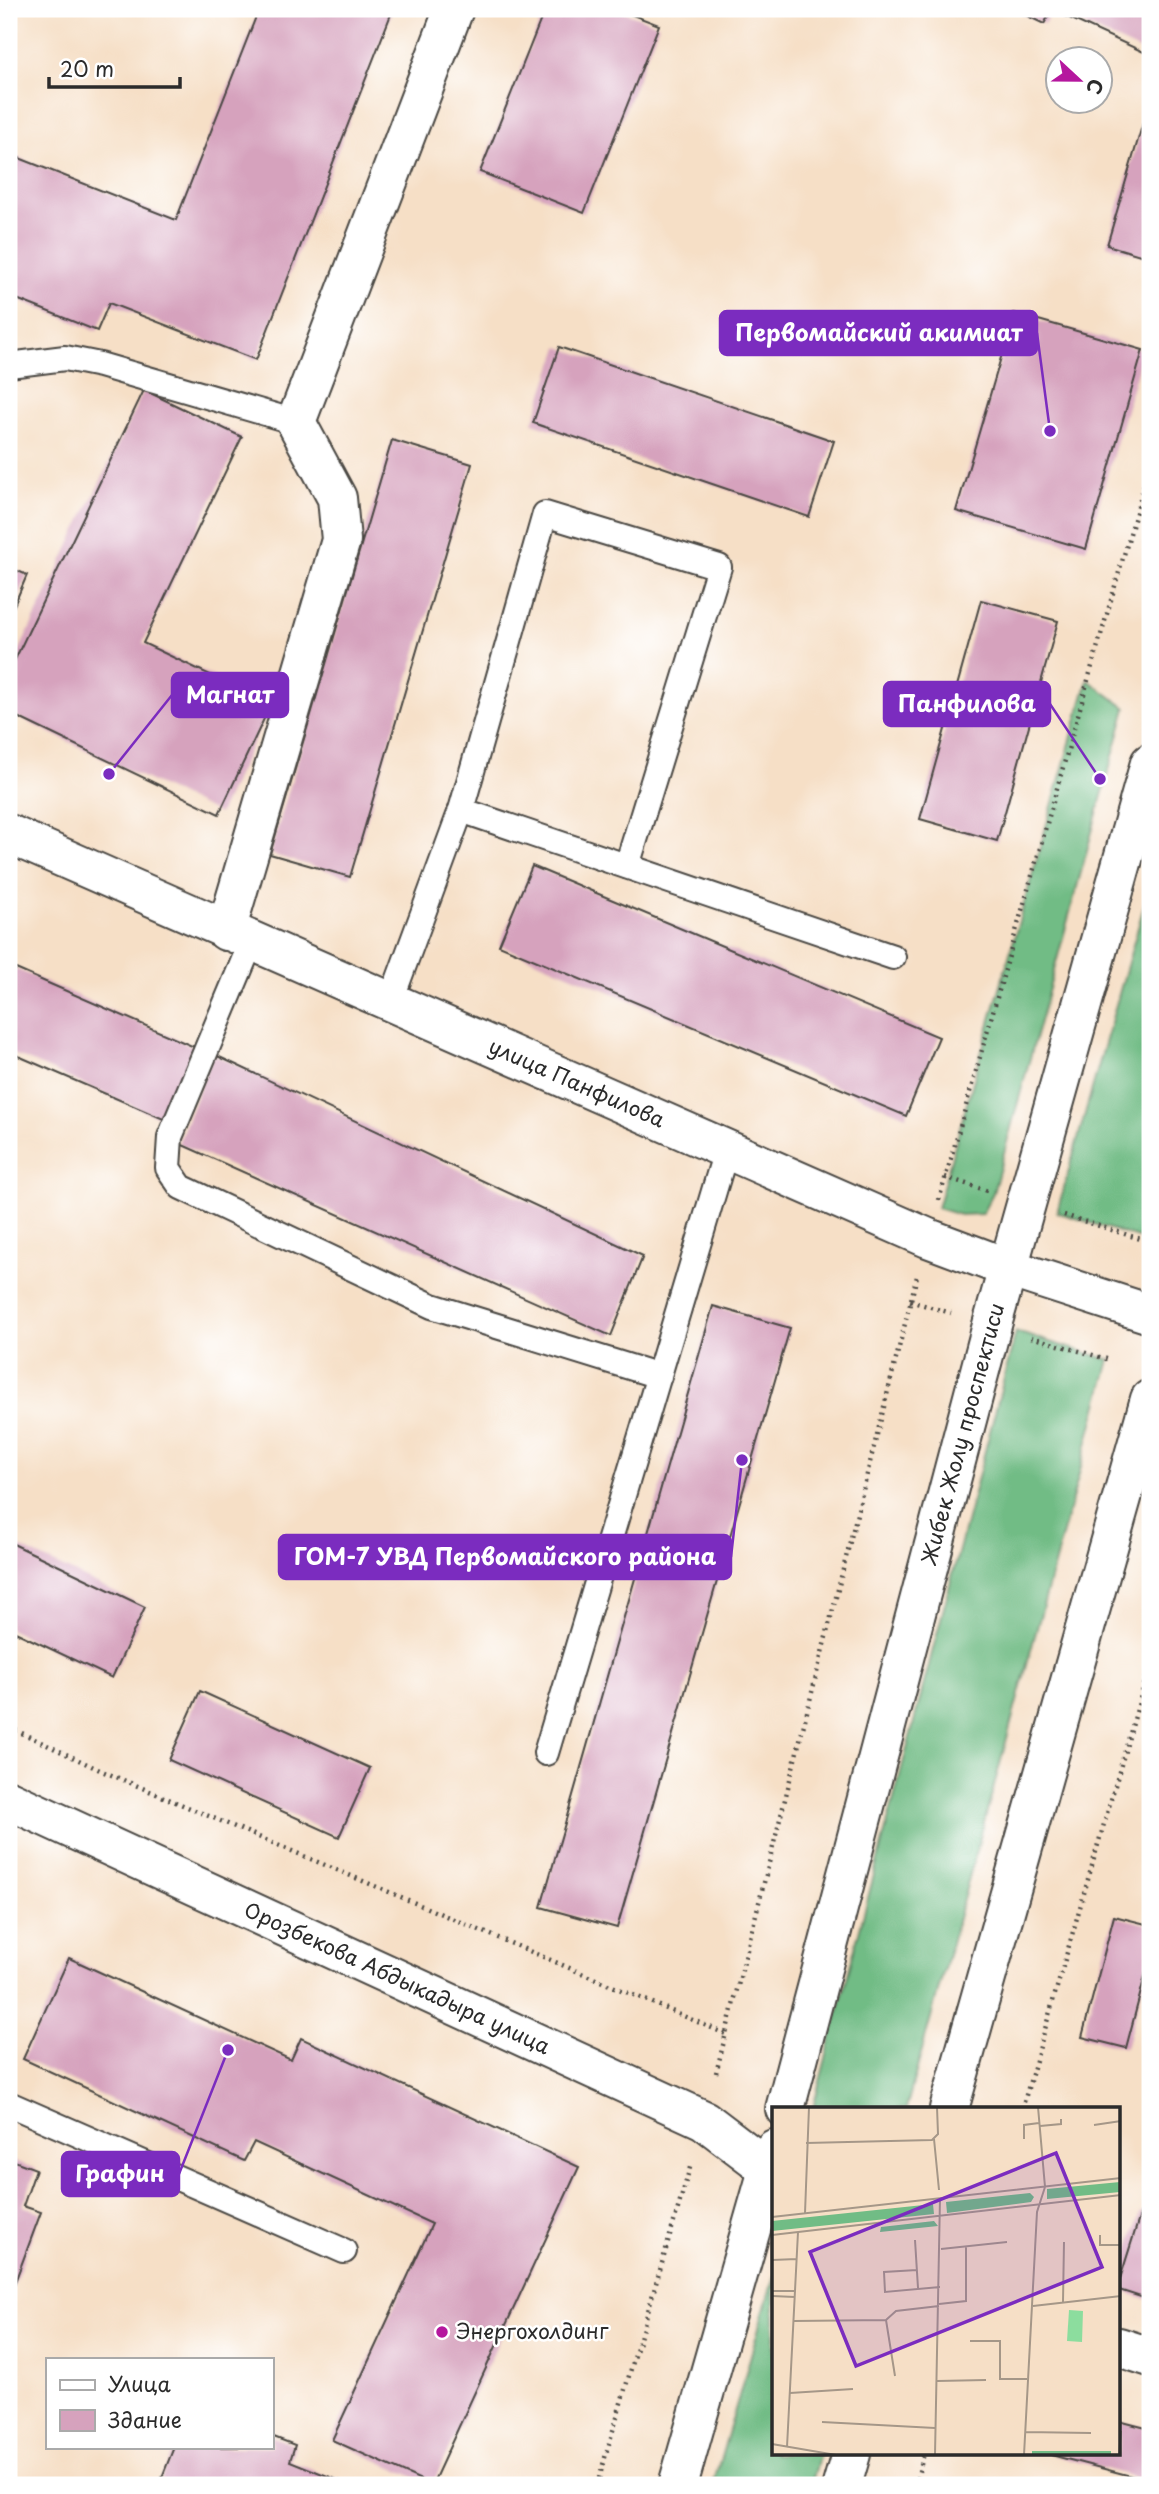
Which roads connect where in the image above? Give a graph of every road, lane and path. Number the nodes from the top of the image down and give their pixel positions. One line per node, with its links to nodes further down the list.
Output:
1 (454, 9): 3 (street)
2 (9, 365): 3 (lane)
3 (296, 422): 9 (street)
4 (1150, 464): 13 (path)
5 (1150, 762): 18 (street, Жибек Жолу проспектиси)
6 (461, 810): 8 (lane); 8 (lane); 11 (lane)
7 (9, 834): 9 (street, улица Панфилова)
8 (627, 866): 10 (lane)
9 (239, 937): 11 (street, улица Панфилова); 25 (lane)
10 (893, 957)
11 (390, 1003): 12 (street, улица Панфилова)
12 (726, 1151): 18 (street, улица Панфилова); 25 (lane)
13 (945, 1177): 14 (path); 15 (path)
14 (993, 1193)
15 (937, 1208)
16 (1057, 1212): 17 (path)
17 (1147, 1241)
18 (1009, 1268): 22 (street, улица Панфилова); 34 (street, Жибек Жолу проспектиси)
19 (918, 1275): 20 (path)
20 (910, 1301): 21 (path); 31 (path)
21 (951, 1313)
22 (1150, 1314)
23 (1027, 1336): 24 (path)
24 (1110, 1360)
25 (659, 1376): 29 (lane)
26 (1150, 1399): 35 (street)
27 (1150, 1664): 36 (path)
28 (9, 1727): 31 (path)
29 (546, 1753)
30 (9, 1800): 38 (street, Орозбекова Абдыкадыра улица)
31 (726, 2035): 32 (path)
32 (716, 2073)
33 (9, 2104): 39 (lane)
34 (786, 2107)
35 (950, 2107)
36 (1023, 2107)
37 (692, 2163): 44 (path)
38 (772, 2164): 45 (street)
39 (344, 2252)
40 (1120, 2347): 41 (street)
41 (1150, 2357)
42 (850, 2456): 46 (street)
43 (923, 2456): 47 (path)
44 (597, 2485)
45 (678, 2485)
46 (842, 2485)
47 (915, 2485)

